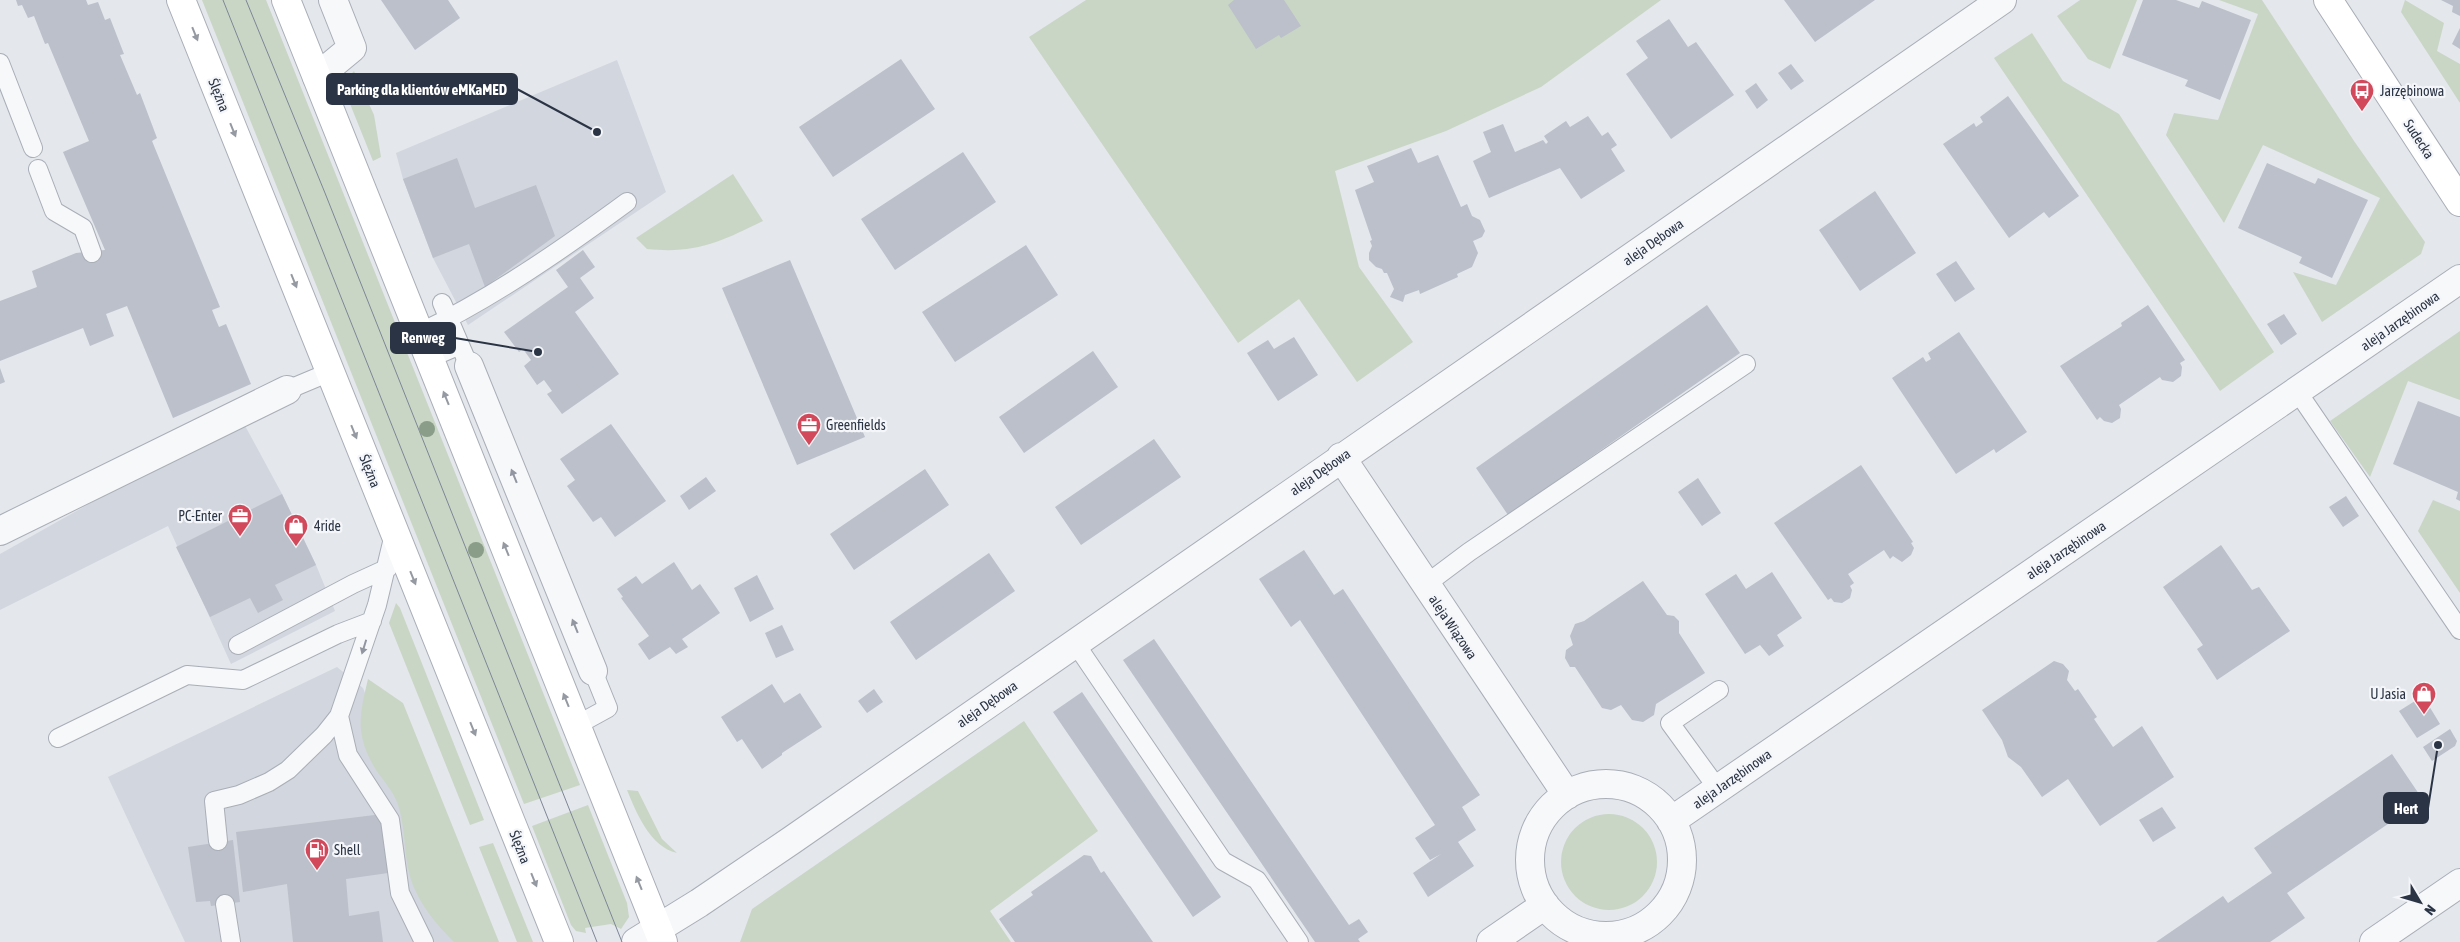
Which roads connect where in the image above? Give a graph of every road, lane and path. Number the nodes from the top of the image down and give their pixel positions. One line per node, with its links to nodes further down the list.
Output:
1 (181, 0): 19 (main road, Ślężna, one-way to 19)
2 (286, 0): 7 (main road)
3 (333, 0): 7 (street)
4 (2002, 0): 22 (street, aleja Dębowa)
5 (2328, 0): 11 (main road, Sudecka)
6 (0, 63): 8 (lane)
7 (317, 77): 15 (main road)
8 (33, 148)
9 (38, 170): 12 (lane)
10 (627, 202): 14 (lane)
11 (2460, 202)
12 (92, 253)
13 (2460, 279): 21 (street, aleja Jarzębinowa)
14 (445, 311): 15 (lane); 16 (lane)
15 (419, 333): 17 (main road)
16 (464, 356): 17 (lane); 31 (street, one-way to 16)
17 (430, 358): 34 (main road, one-way to 17)
18 (1746, 364): 26 (lane)
19 (330, 372): 20 (lane); 24 (main road, Ślężna, one-way to 24)
20 (287, 390): 23 (street)
21 (2297, 391): 28 (lane); 36 (street, aleja Jarzębinowa)
22 (1340, 457): 26 (street, aleja Wiązowa); 29 (street, aleja Dębowa)
23 (0, 531)
24 (395, 533): 25 (lane); 47 (main road, Ślężna, one-way to 47)
25 (388, 568): 27 (lane); 30 (lane)
26 (1425, 585): 37 (street, aleja Wiązowa)
27 (372, 621): 33 (lane, one-way to 33); 35 (lane)
28 (2460, 630)
29 (1075, 643): 44 (street, aleja Dębowa); 48 (lane)
30 (238, 645)
31 (593, 671): 34 (lane)
32 (1719, 690): 36 (lane)
33 (339, 716): 39 (lane); 46 (lane)
34 (576, 725): 44 (main road, one-way to 34)
35 (58, 738)
36 (1718, 789): 38 (street, aleja Jarzębinowa)
37 (1567, 795): 38 (street); 42 (street)
38 (1671, 821): 43 (street)
39 (218, 842)
40 (2460, 884): 50 (street)
41 (225, 904): 45 (lane)
42 (1545, 905): 43 (street); 49 (street)
43 (1656, 932)
44 (652, 938)
45 (230, 942)
46 (424, 942)
47 (559, 942)
48 (1299, 942)
49 (1491, 942)
50 (2374, 942)

